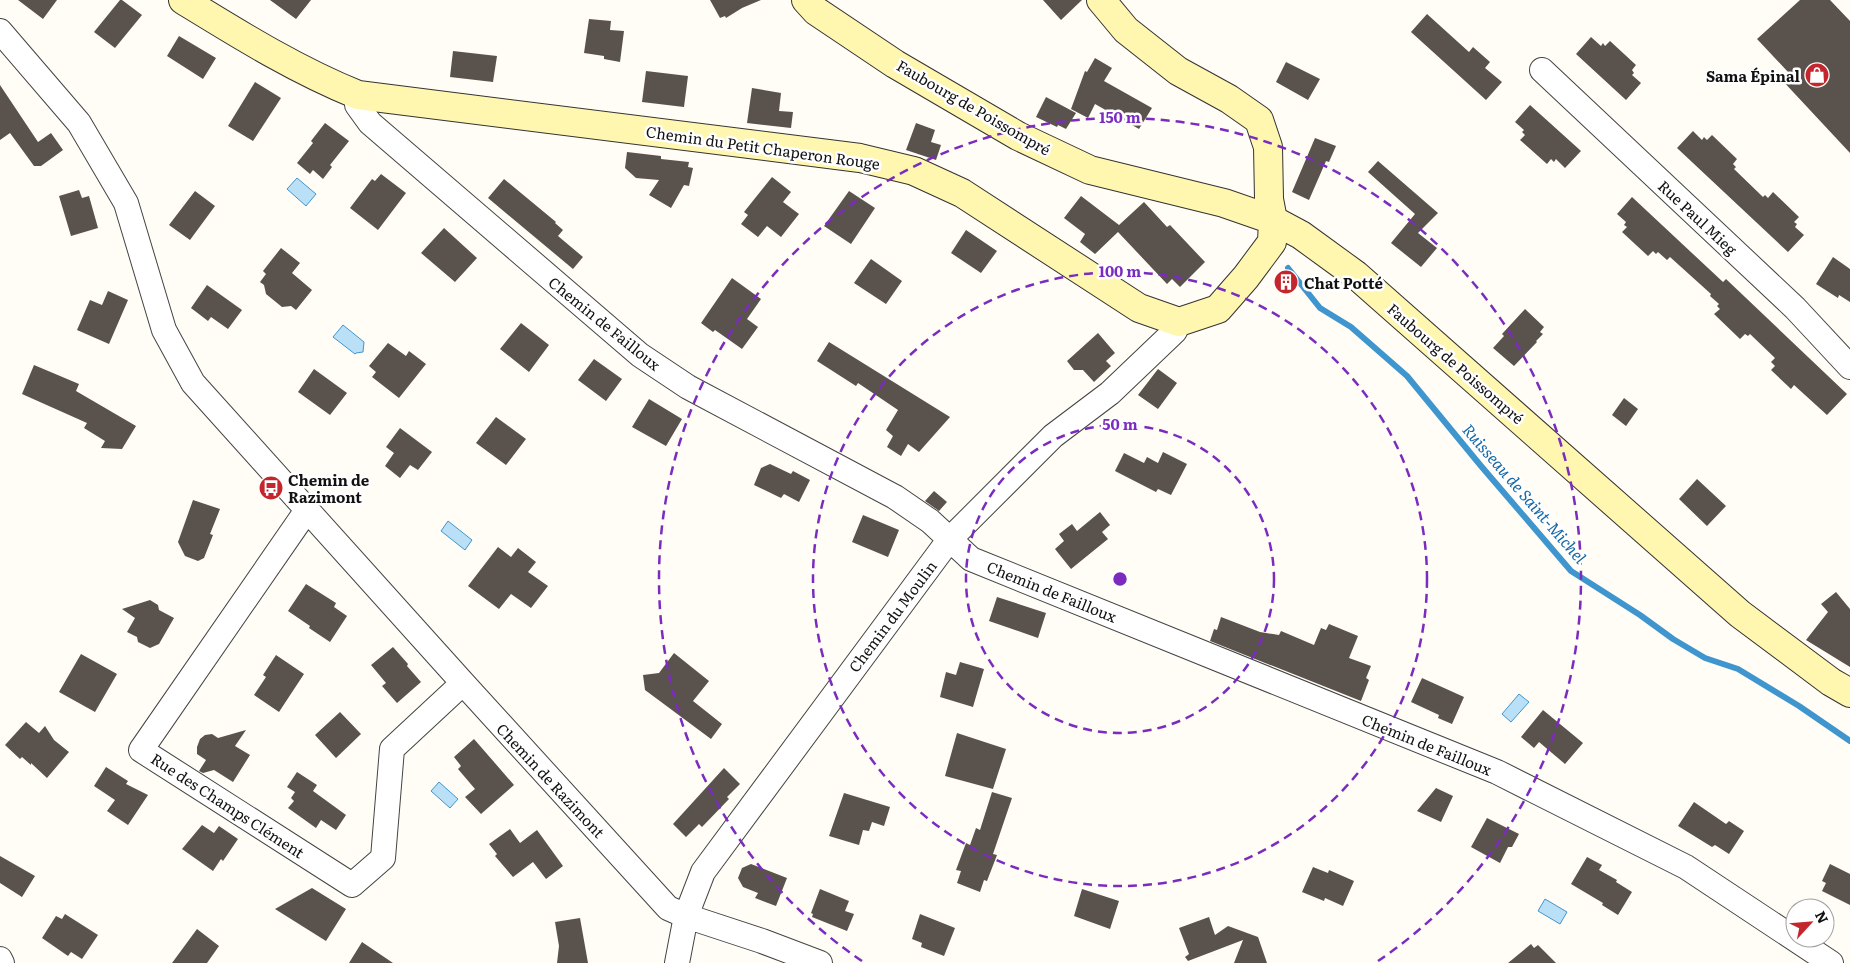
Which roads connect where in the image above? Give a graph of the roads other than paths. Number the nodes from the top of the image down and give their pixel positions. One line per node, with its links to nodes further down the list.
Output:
1 (183, 0): 6 (street, Chemin du Petit Chaperon Rouge)
2 (806, 0): 7 (street, Faubourg de Poissompré)
3 (1101, 0): 7 (street)
4 (0, 31): 10 (street, Chemin de Razimont)
5 (1542, 70): 9 (street, Rue Paul Mieg)
6 (358, 95): 8 (street, Chemin du Petit Chaperon Rouge); 11 (street, Chemin de Failloux)
7 (1273, 220): 8 (street); 13 (street, Faubourg de Poissompré)
8 (1180, 322): 11 (street, Chemin du Moulin)
9 (1850, 367)
10 (307, 510): 12 (street, Chemin de Razimont); 12 (street, Rue des Champs Clément)
11 (948, 540): 14 (street, Chemin du Moulin); 19 (street, Chemin de Failloux)
12 (463, 683): 14 (street, Chemin de Razimont)
13 (1850, 694)
14 (686, 916): 17 (street, Chemin du Moulin); 18 (street, Chemin de Razimont)
15 (0, 959): 16 (street)
16 (2, 963)
17 (677, 963)
18 (820, 963)
19 (1831, 963)

